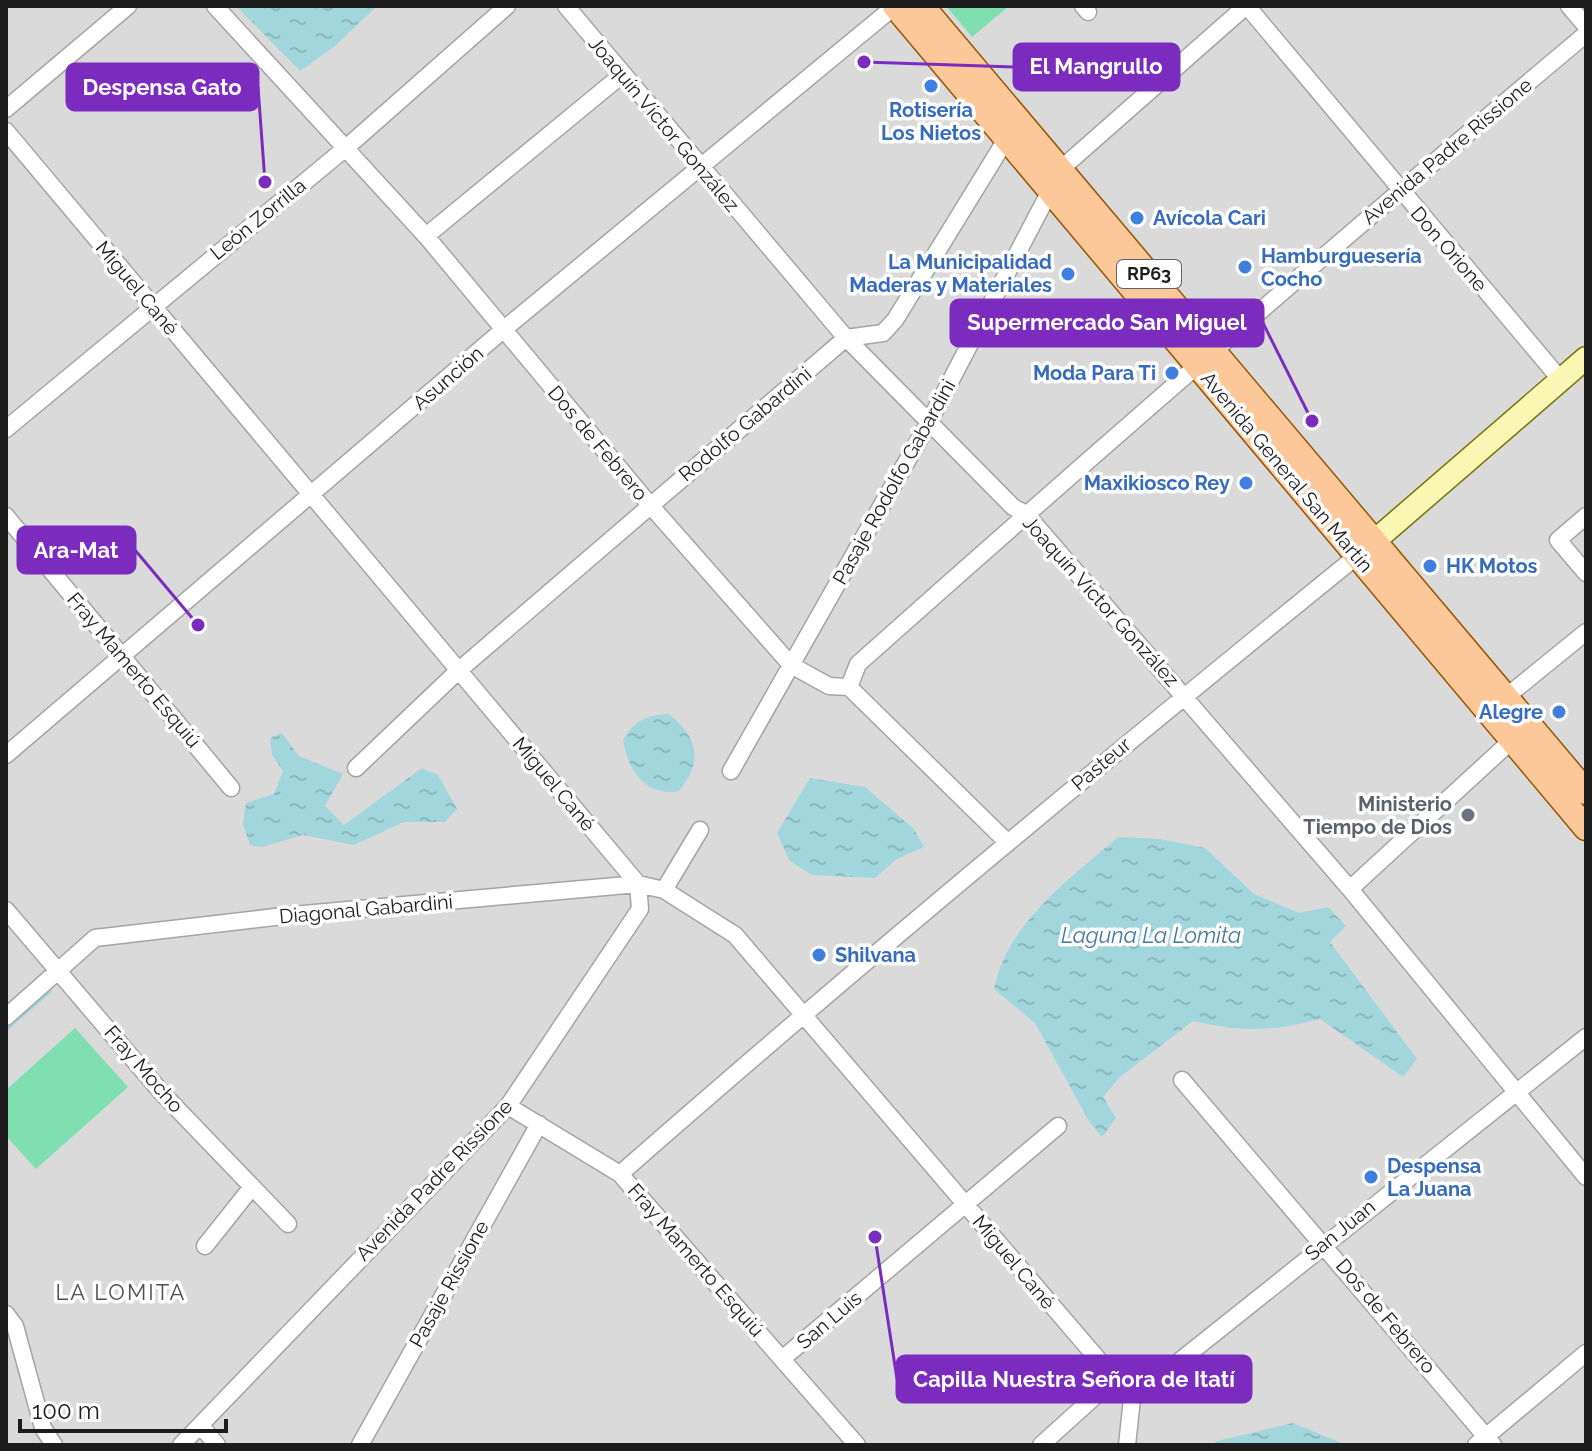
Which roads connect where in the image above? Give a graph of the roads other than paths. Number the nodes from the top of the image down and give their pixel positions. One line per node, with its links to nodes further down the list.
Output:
1 (128, 6): 12 (street)
2 (215, 6): 15 (street, Dos de Febrero)
3 (507, 6): 15 (street, León Zorrilla)
4 (566, 6): 11 (street, Joaquín Víctor González)
5 (895, 6): 13 (main road, Avenida General San Martín / RP63); 16 (street, Asunción)
6 (922, 6): 13 (main road, Avenida General San Martín / RP63)
7 (1246, 6): 17 (street); 18 (street, Don Orione)
8 (1569, 6): 9 (street)
9 (1586, 26)
10 (1586, 34): 18 (street, Avenida Padre Rissione)
11 (623, 74): 16 (street, Joaquín Víctor González); 20 (street)
12 (6, 109)
13 (1016, 129): 17 (main road, Avenida General San Martín / RP63); 19 (main road, Avenida General San Martín / RP63); 23 (street)
14 (6, 131): 21 (street, Miguel Cané)
15 (347, 147): 20 (street, Dos de Febrero); 21 (street, León Zorrilla)
16 (700, 167): 22 (street, Asunción); 23 (street, Joaquín Víctor González)
17 (1062, 168): 19 (street); 25 (main road, Avenida General San Martín / RP63)
18 (1399, 191): 25 (street, Avenida Padre Rissione); 26 (street, Don Orione)
19 (1053, 192): 25 (main road, Avenida General San Martín / RP63); 27 (street, Pasaje Rodolfo Gabardini)
20 (426, 236): 22 (street, Dos de Febrero)
21 (152, 306): 28 (street, León Zorrilla); 29 (street, Miguel Cané)
22 (503, 330): 29 (street, Asunción); 30 (street, Dos de Febrero)
23 (846, 338): 27 (street, Joaquín Víctor González); 30 (street, Rodolfo Gabardini)
24 (1586, 358): 26 (street, Pasteur)
25 (1206, 359): 31 (street, Avenida Padre Rissione); 34 (main road, Avenida General San Martín / RP63)
26 (1560, 379): 34 (street, Pasteur)
27 (928, 424): 31 (street, Joaquín Víctor González); 38 (street, Pasaje Rodolfo Gabardini)
28 (6, 429)
29 (313, 496): 37 (street, Asunción); 39 (street, Miguel Cané)
30 (650, 505): 38 (street, Dos de Febrero); 39 (street, Rodolfo Gabardini)
31 (1026, 514): 40 (street, Avenida Padre Rissione); 41 (street, Joaquín Víctor González)
32 (6, 516): 37 (street, Fray Mamerto Esquiú)
33 (1586, 516): 35 (street)
34 (1366, 549): 41 (street, Pasteur); 42 (main road, Avenida General San Martín / RP63); 43 (main road, Avenida General San Martín / RP63)
35 (1586, 573)
36 (1586, 632): 42 (street)
37 (122, 656): 44 (street, Asunción); 47 (street, Fray Mamerto Esquiú)
38 (791, 665): 40 (street, Dos de Febrero); 46 (street, Pasaje Rodolfo Gabardini)
39 (458, 671): 45 (street, Rodolfo Gabardini); 52 (street, Miguel Cané)
40 (849, 687): 51 (street, Dos de Febrero)
41 (1184, 694): 51 (street, Pasteur); 53 (street, Joaquín Víctor González)
42 (1506, 697): 43 (street); 48 (main road, Avenida General San Martín / RP63)
43 (1510, 742): 49 (main road, Avenida General San Martín / RP63); 53 (street)
44 (6, 755)
45 (356, 768)
46 (731, 771)
47 (231, 788)
48 (1586, 792)
49 (1586, 828)
50 (700, 830): 54 (street)
51 (1008, 843): 57 (street, Pasteur)
52 (638, 884): 54 (street, Miguel Cané); 56 (street, Diagonal Gabardini); 62 (street, Avenida Padre Rissione)
53 (1350, 889): 61 (street, Joaquín Víctor González)
54 (664, 890): 57 (street, Miguel Cané)
55 (6, 910): 56 (street, Fray Mocho)
56 (59, 971): 58 (street); 67 (street, Fray Mocho)
57 (804, 1012): 65 (street, Pasteur); 68 (street, Miguel Cané)
58 (6, 1017)
59 (1586, 1037): 61 (street, San Juan)
60 (1182, 1080): 70 (street, Dos de Febrero)
61 (1515, 1091): 66 (street, Joaquín Víctor González); 70 (street, San Juan)
62 (508, 1106): 63 (street, Fray Mamerto Esquiú); 77 (street, Avenida Padre Rissione)
63 (539, 1124): 65 (street, Fray Mamerto Esquiú); 82 (street, Pasaje Rissione)
64 (1058, 1126): 68 (street, San Luis)
65 (620, 1174): 74 (street, Fray Mamerto Esquiú)
66 (1586, 1177)
67 (252, 1187): 69 (street, Fray Mocho); 71 (street)
68 (967, 1205): 74 (street, San Luis); 75 (street, Miguel Cané)
69 (288, 1224)
70 (1324, 1243): 76 (street, San Juan); 78 (street, Dos de Febrero)
71 (205, 1246)
72 (6, 1314): 79 (street)
73 (1586, 1353): 78 (street)
74 (782, 1359): 83 (street, Fray Mamerto Esquiú)
75 (1113, 1380): 76 (street, Miguel Cané); 84 (street)
76 (1132, 1399): 85 (street)
77 (201, 1426): 80 (street, Avenida Padre Rissione); 81 (street)
78 (1485, 1442)
79 (54, 1445)
80 (181, 1445)
81 (217, 1445)
82 (360, 1445)
83 (857, 1445)
84 (1041, 1445)
85 (1127, 1445)

